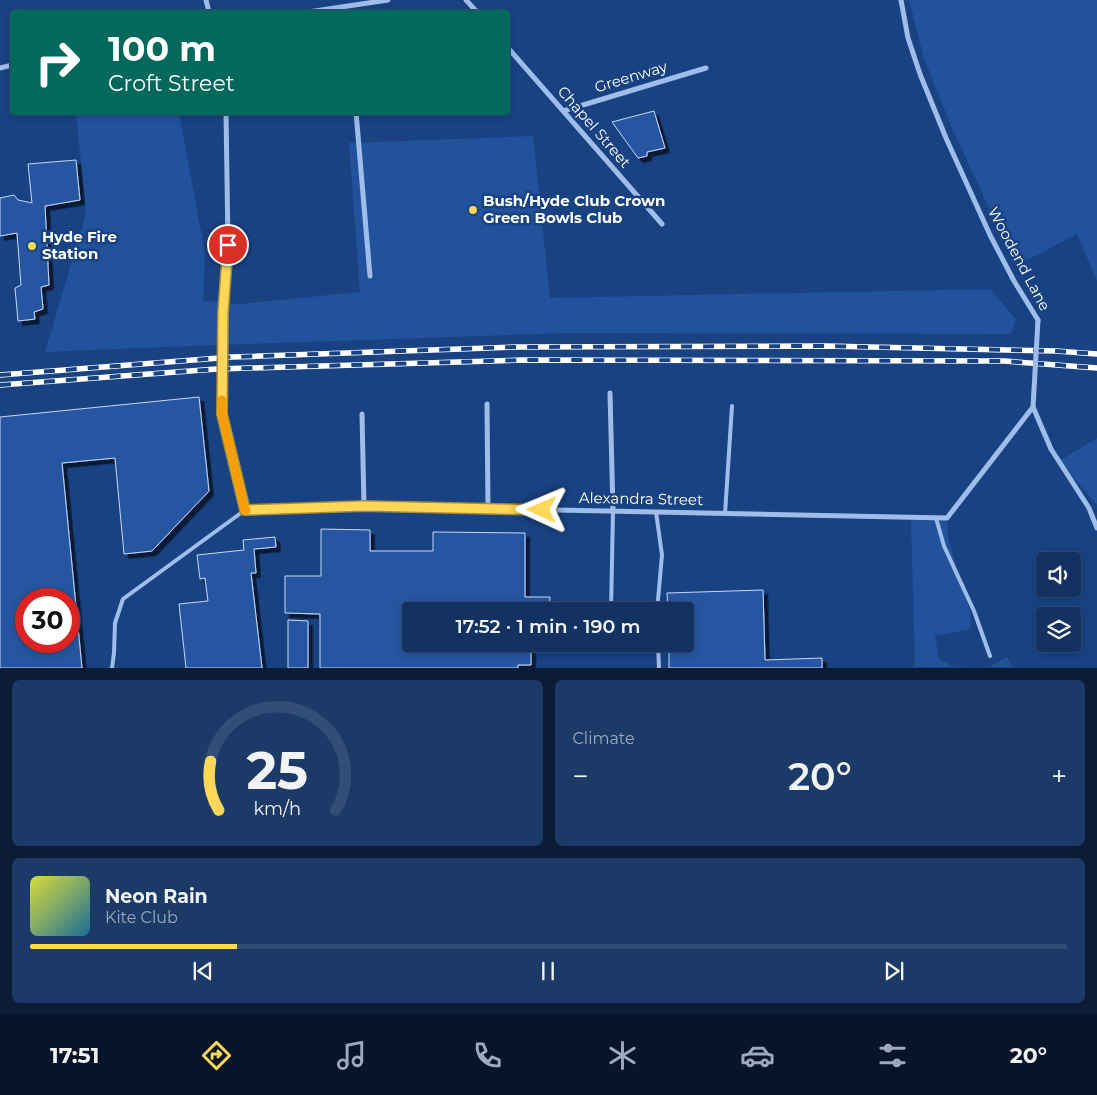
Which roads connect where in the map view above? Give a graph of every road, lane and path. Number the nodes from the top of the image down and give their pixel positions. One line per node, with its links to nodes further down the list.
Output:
1 (388, 0): 4 (street)
2 (466, 0): 7 (street)
3 (902, 0): 18 (street, Woodend Lane, bridge)
4 (347, 6): 5 (street); 6 (street)
5 (321, 10)
6 (348, 10)
7 (475, 10)
8 (510, 50): 10 (street, Chapel Street)
9 (706, 68): 10 (street, Greenway)
10 (563, 111): 13 (street, Chapel Street)
11 (226, 115): 22 (street, bridge)
12 (356, 115): 14 (street)
13 (662, 224)
14 (370, 276)
15 (610, 393): 23 (street)
16 (487, 404): 21 (street)
17 (732, 406): 25 (lane)
18 (1033, 407): 26 (street, Alexandra Street); 27 (street, Woodend Lane)
19 (362, 414): 20 (street)
20 (364, 506): 21 (street, Alexandra Street); 22 (street, Alexandra Street)
21 (488, 508): 23 (street, Alexandra Street)
22 (245, 510): 32 (lane)
23 (613, 511): 24 (street, Alexandra Street); 28 (lane)
24 (656, 512): 25 (street, Alexandra Street); 29 (lane)
25 (725, 514): 26 (street, Alexandra Street)
26 (936, 518): 31 (lane)
27 (1097, 528)
28 (611, 602)
29 (658, 602)
30 (658, 652): 33 (lane)
31 (990, 656)
32 (112, 668)
33 (659, 668)

